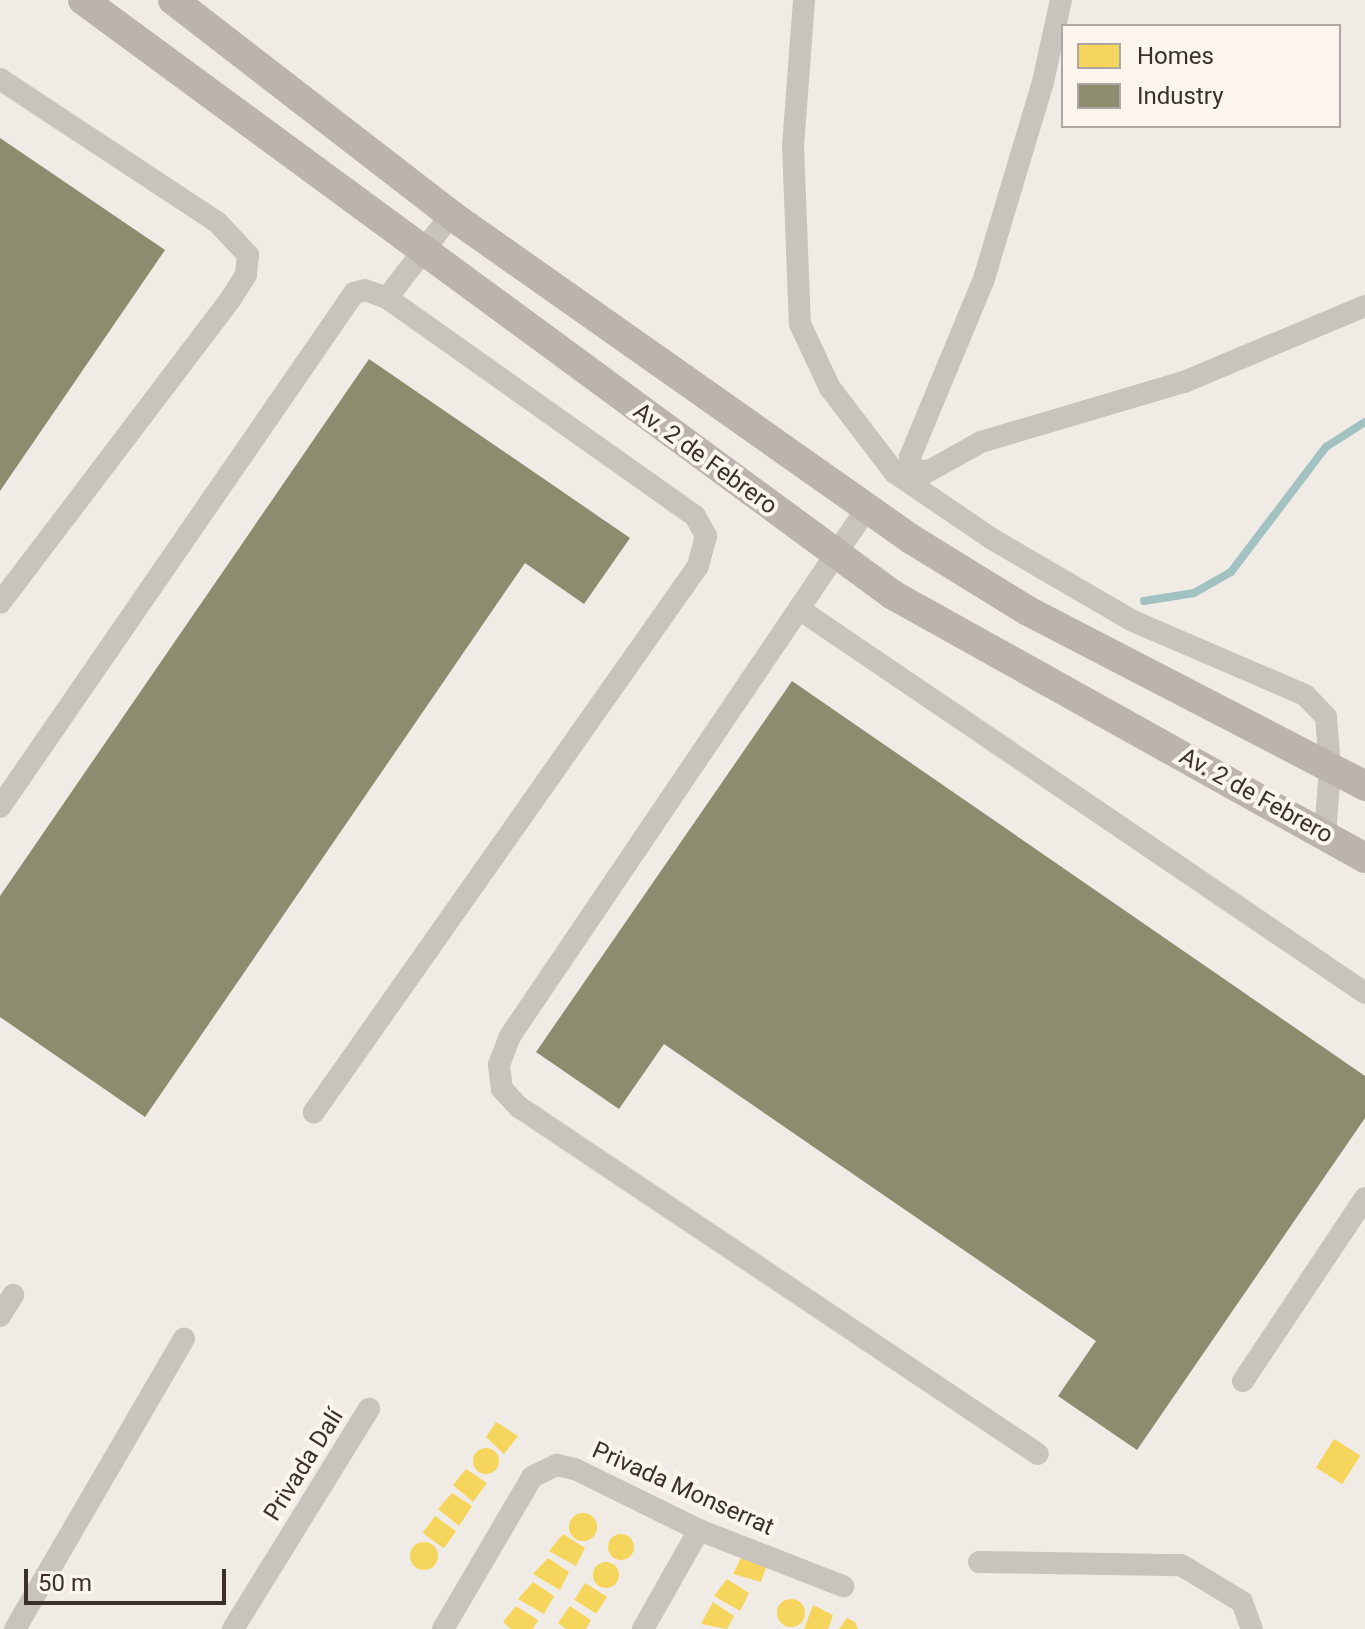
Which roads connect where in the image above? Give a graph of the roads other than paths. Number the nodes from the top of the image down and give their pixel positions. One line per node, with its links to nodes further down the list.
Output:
1 (83, 0): 7 (main road, Av. 2 de Febrero)
2 (173, 0): 6 (main road)
3 (804, 0): 14 (street)
4 (1061, 0): 9 (street)
5 (0, 79): 12 (street)
6 (451, 215): 7 (street); 10 (main road)
7 (422, 254): 8 (street); 11 (main road, Av. 2 de Febrero)
8 (387, 298): 16 (street); 20 (street)
9 (1365, 306)
10 (867, 508): 11 (street); 14 (main road)
11 (838, 555): 13 (street); 17 (main road, Av. 2 de Febrero)
12 (0, 603)
13 (799, 609): 19 (street); 27 (street)
14 (1330, 768): 15 (main road); 17 (street)
15 (1365, 786)
16 (0, 807)
17 (1325, 835): 18 (main road, Av. 2 de Febrero)
18 (1365, 858)
19 (1365, 993)
20 (314, 1112)
21 (1365, 1198): 25 (street)
22 (13, 1295): 23 (street)
23 (0, 1316)
24 (184, 1339): 31 (street)
25 (1243, 1381)
26 (369, 1409): 32 (street, Privada Dalí)
27 (1038, 1454)
28 (699, 1530): 30 (street, Privada Monserrat); 33 (street, Privada Monserrat); 34 (street)
29 (979, 1562): 35 (street)
30 (843, 1586)
31 (15, 1629)
32 (233, 1629)
33 (443, 1629)
34 (643, 1629)
35 (1252, 1629)

